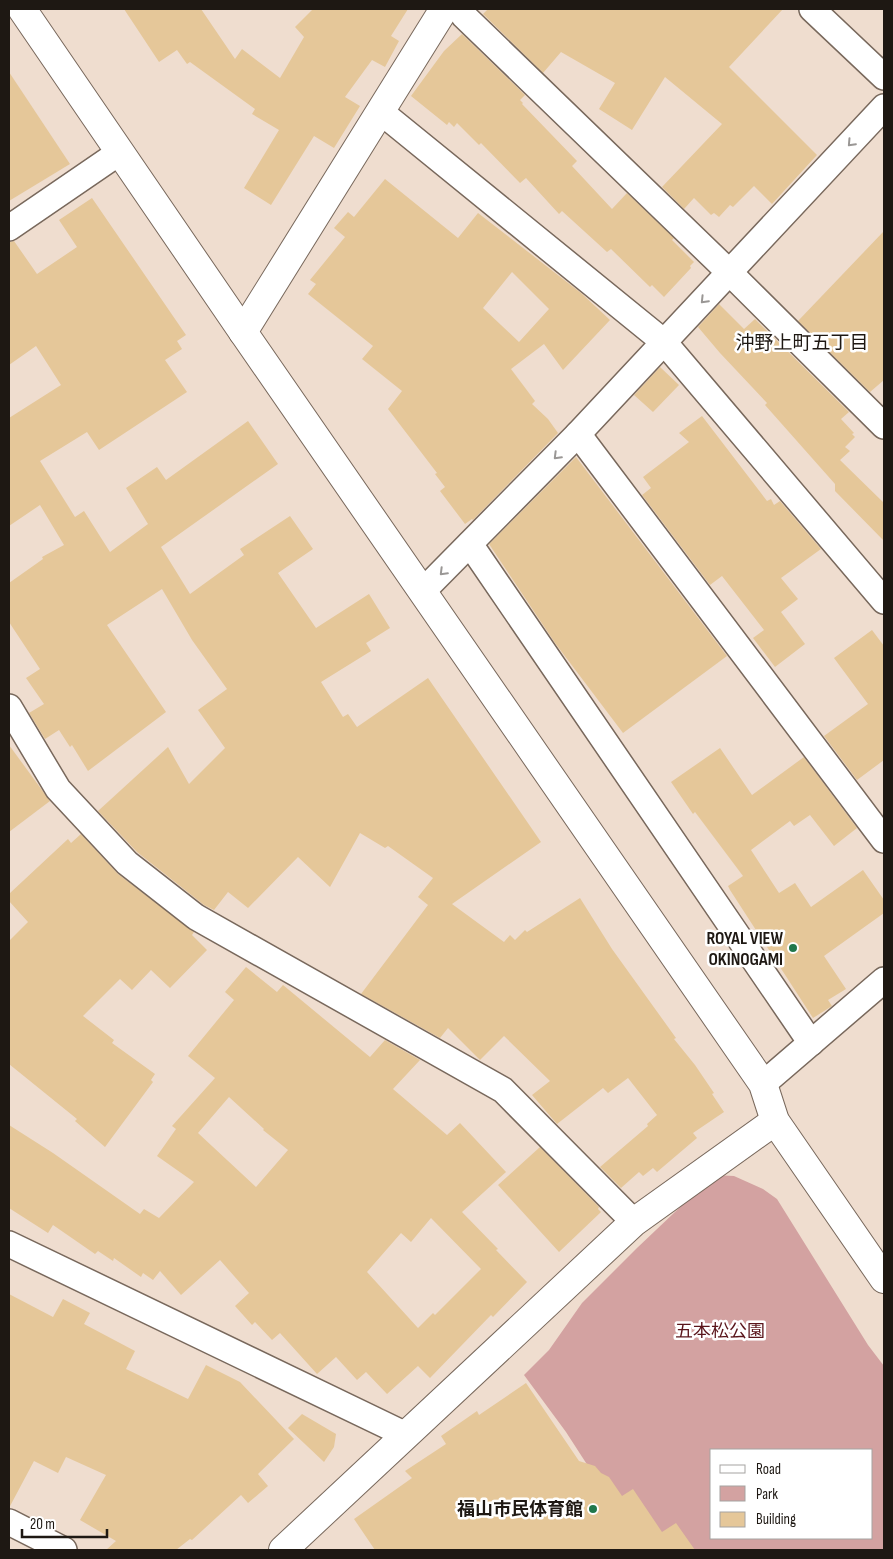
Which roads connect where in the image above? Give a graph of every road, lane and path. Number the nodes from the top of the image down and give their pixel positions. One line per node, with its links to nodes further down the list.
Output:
1 (22, 9): 8 (street)
2 (444, 9): 7 (street)
3 (459, 9): 10 (street)
4 (812, 9): 5 (street)
5 (884, 77)
6 (884, 107): 10 (street, one-way to 10)
7 (381, 112): 11 (street); 12 (street)
8 (120, 152): 9 (street); 11 (street)
9 (9, 228)
10 (730, 273): 12 (street, one-way to 12); 13 (street)
11 (243, 332): 16 (street)
12 (664, 342): 14 (street); 17 (street)
13 (884, 426)
14 (578, 434): 15 (street, one-way to 15); 19 (street)
15 (470, 544): 16 (street, one-way to 16); 21 (street)
16 (423, 591): 22 (street)
17 (884, 601)
18 (9, 707): 24 (street)
19 (884, 840)
20 (884, 980): 21 (street)
21 (811, 1043): 22 (street)
22 (763, 1084): 23 (street)
23 (776, 1121): 24 (street); 26 (street)
24 (634, 1222): 27 (street)
25 (9, 1244): 27 (street)
26 (884, 1279)
27 (406, 1435): 30 (street)
28 (9, 1522): 29 (street)
29 (64, 1550)
30 (283, 1550)

